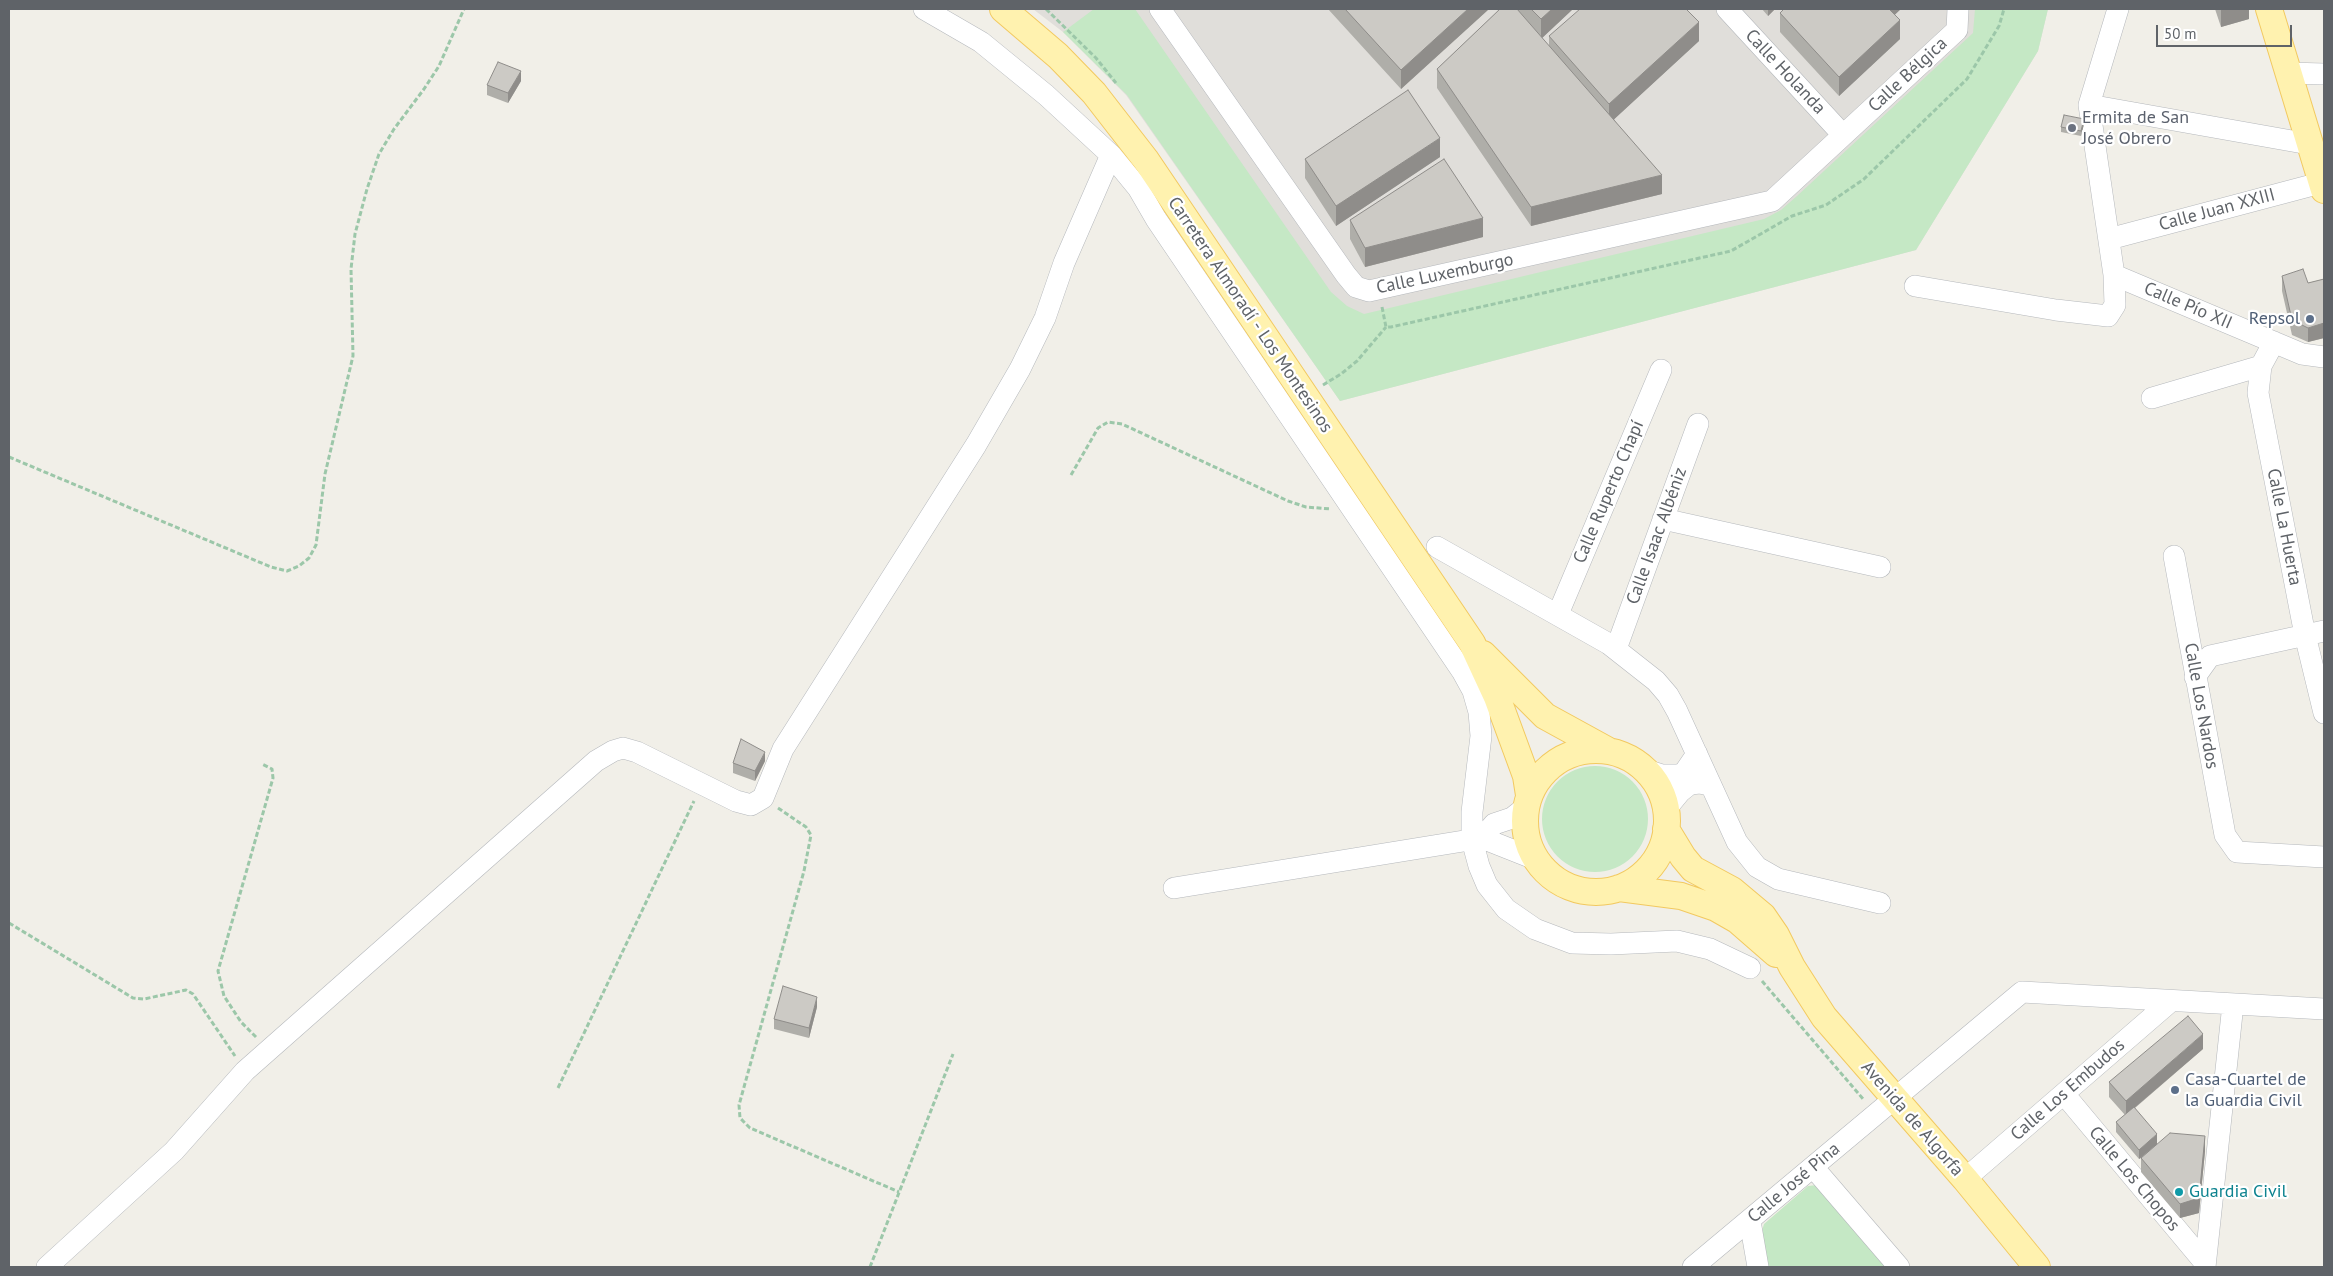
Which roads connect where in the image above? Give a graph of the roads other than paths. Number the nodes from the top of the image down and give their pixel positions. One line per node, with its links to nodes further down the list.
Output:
1 (924, 9): 13 (street)
2 (1003, 9): 30 (main road, Carretera Almoradí - Los Montesinos)
3 (1160, 9): 11 (street, Calle Luxemburgo)
4 (1727, 9): 11 (street, Calle Holanda)
5 (1958, 9): 11 (street, Calle Bélgica)
6 (2118, 9): 10 (street)
7 (2269, 9): 8 (main road)
8 (2288, 73): 9 (street); 12 (main road)
9 (2324, 74)
10 (2089, 104): 12 (street); 15 (street)
11 (1843, 135)
12 (2309, 144): 14 (main road)
13 (1111, 155): 40 (street); 57 (street)
14 (2323, 185): 15 (street, Calle Juan XXIII)
15 (2109, 239): 16 (street)
16 (2114, 274): 17 (street); 18 (street, Calle Pío XII)
17 (1915, 286)
18 (2274, 342): 19 (street, Calle Pío XII); 20 (street, Calle La Huerta)
19 (2324, 357)
20 (2261, 366): 22 (street); 29 (street, Calle La Huerta)
21 (1661, 370): 28 (street, Calle Ruperto Chapí)
22 (2152, 398)
23 (1698, 424): 24 (street, Calle Isaac Albéniz)
24 (1663, 519): 27 (street); 31 (street, Calle Isaac Albéniz)
25 (1438, 547): 28 (street)
26 (2174, 556): 32 (street, Calle Los Nardos)
27 (1880, 567)
28 (1558, 614): 31 (street)
29 (2315, 633): 32 (street); 33 (street, Calle La Huerta)
30 (1472, 643): 34 (main road, Carretera Almoradí - Los Montesinos); 38 (main road, Carretera Almoradí - Los Montesinos)
31 (1616, 648): 35 (street)
32 (2195, 678): 41 (street, Calle Los Nardos)
33 (2324, 713)
34 (1608, 751): 36 (main road); 38 (main road)
35 (1697, 754): 36 (street); 37 (street)
36 (1646, 770): 39 (main road)
37 (1710, 785): 39 (street); 45 (street)
38 (1528, 801): 40 (street); 42 (main road)
39 (1666, 819): 44 (main road); 46 (main road, Avenida de Algorfa)
40 (1477, 839): 42 (street); 43 (street); 47 (street)
41 (2324, 857)
42 (1535, 859): 44 (main road)
43 (1174, 888)
44 (1619, 888): 46 (main road, Avenida de Algorfa)
45 (1880, 904)
46 (1792, 967): 52 (main road, Avenida de Algorfa)
47 (1750, 968)
48 (2171, 1001): 49 (street, Calle José Pina); 51 (street, Calle Los Embudos); 52 (street, Calle José Pina)
49 (2233, 1004): 50 (street, Calle José Pina); 56 (street)
50 (2324, 1010)
51 (2064, 1094): 54 (street, Calle Los Embudos); 56 (street, Calle Los Chopos)
52 (1885, 1107): 53 (street, Calle José Pina); 54 (main road, Avenida de Algorfa)
53 (1813, 1167): 55 (street, Calle José Pina); 60 (street)
54 (1965, 1179): 61 (main road, Avenida de Algorfa)
55 (1750, 1220): 58 (street, Calle José Pina); 59 (street)
56 (2205, 1265)
57 (47, 1267)
58 (1693, 1267)
59 (1758, 1267)
60 (1899, 1267)
61 (2037, 1267)

